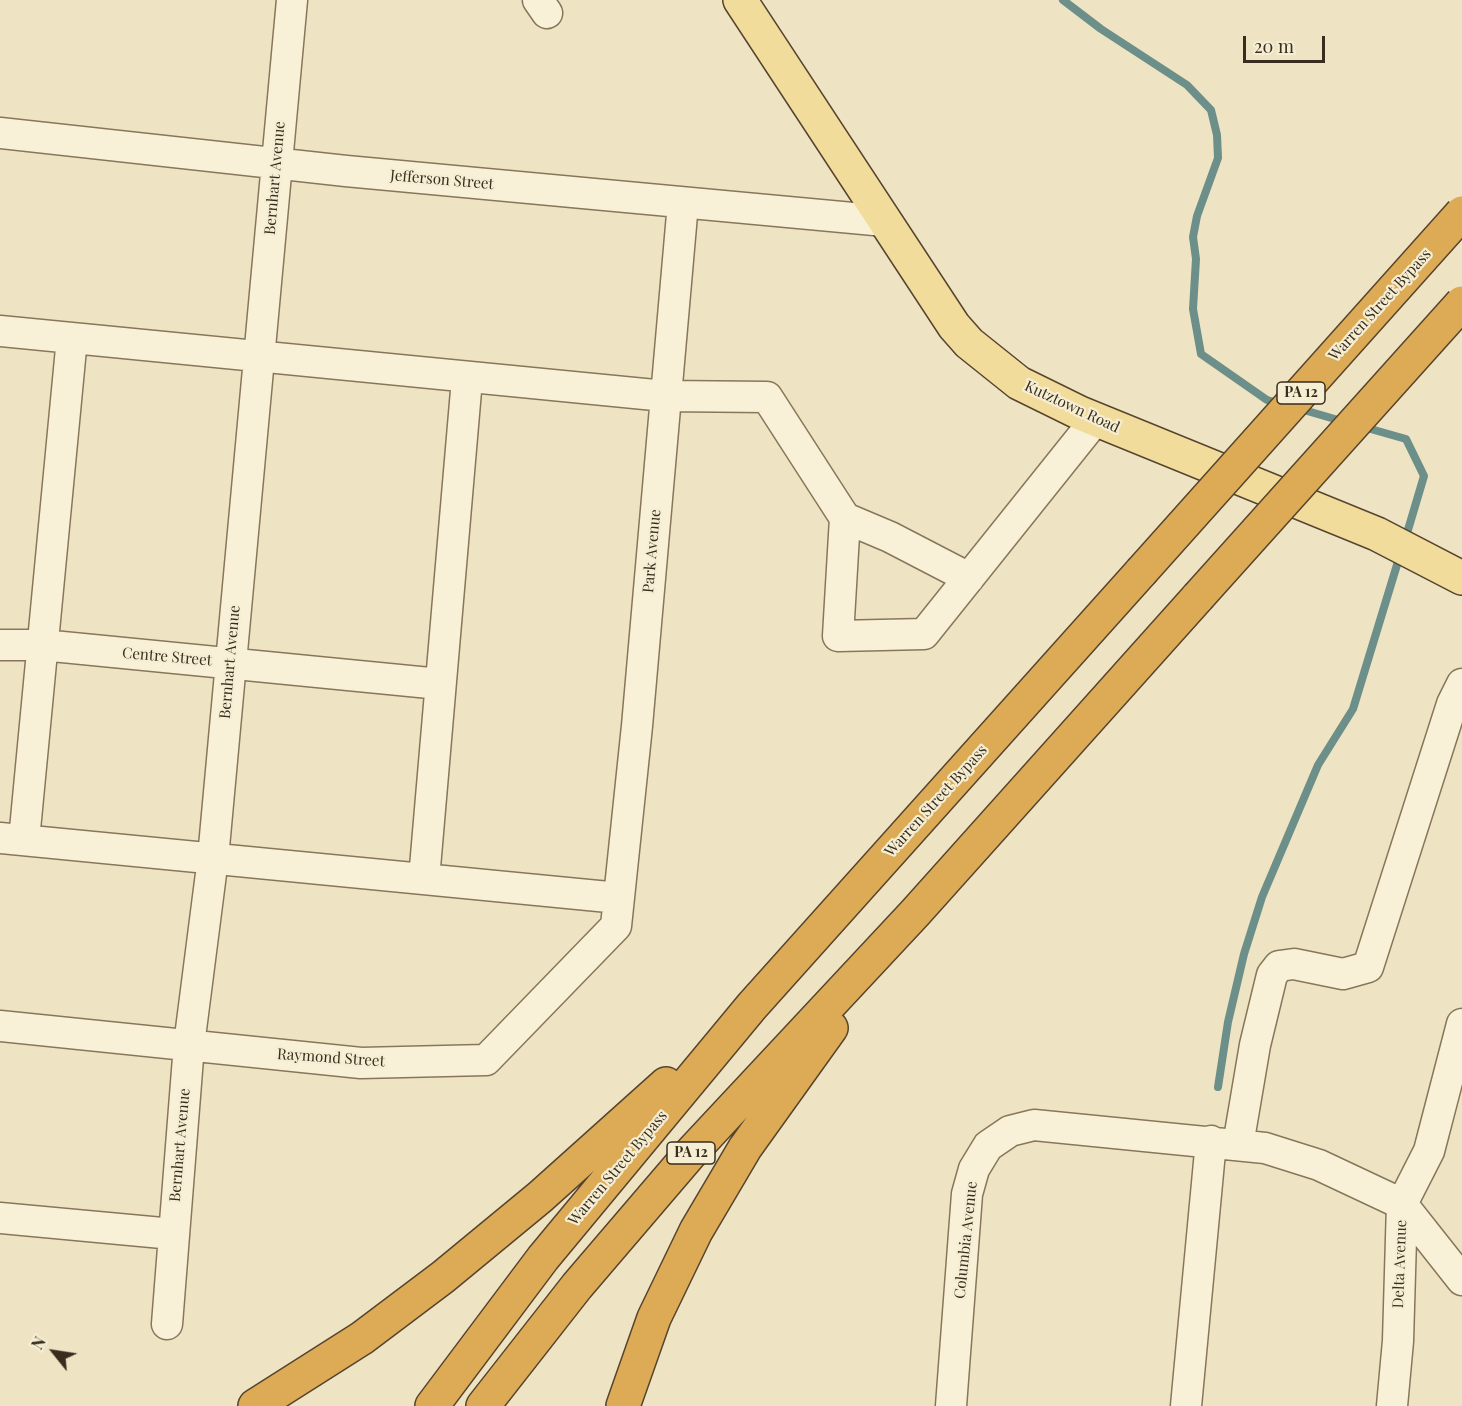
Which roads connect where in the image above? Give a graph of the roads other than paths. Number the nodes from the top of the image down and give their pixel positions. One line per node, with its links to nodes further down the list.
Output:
1 (292, 0): 4 (street, Bernhart Avenue)
2 (740, 0): 7 (main road, Kutztown Road)
3 (0, 134): 4 (street, Jefferson Street)
4 (276, 163): 5 (street, Jefferson Street); 11 (street, Bernhart Avenue)
5 (683, 203): 7 (street, Jefferson Street); 13 (street, Park Avenue)
6 (1462, 213): 28 (highway, Warren Street Bypass / PA 12, bridge)
7 (885, 221): 14 (main road, Kutztown Road)
8 (1462, 303): 27 (highway, PA 12, bridge)
9 (0, 331): 10 (street)
10 (72, 338): 11 (street); 19 (street)
11 (258, 358): 12 (street); 20 (street, Bernhart Avenue)
12 (467, 379): 13 (street); 21 (street)
13 (665, 396): 15 (street); 26 (street, Park Avenue)
14 (1096, 419): 16 (street); 17 (main road, Kutztown Road)
15 (845, 518): 16 (street); 16 (street)
16 (969, 578)
17 (1462, 578)
18 (0, 645): 19 (street, Centre Street)
19 (42, 645): 20 (street, Centre Street); 23 (street)
20 (230, 663): 21 (street, Centre Street); 24 (street, Bernhart Avenue)
21 (440, 684): 25 (street)
22 (1462, 684): 32 (street)
23 (12, 839): 24 (street)
24 (213, 858): 25 (street); 31 (street, Bernhart Avenue)
25 (424, 879): 26 (street)
26 (619, 898): 31 (street, Raymond Street)
27 (915, 913): 40 (highway, PA 12); 41 (highway)
28 (752, 1006): 38 (highway); 39 (highway, Warren Street Bypass / PA 12)
29 (1462, 1024): 33 (street, Delta Avenue)
30 (0, 1026): 31 (street, Raymond Street)
31 (189, 1045): 35 (street, Bernhart Avenue)
32 (1238, 1145): 33 (street, Columbia Avenue); 42 (street, Columbia Avenue); 43 (street)
33 (1402, 1204): 36 (street); 44 (street, Delta Avenue)
34 (0, 1218): 35 (street)
35 (173, 1234): 37 (street, Bernhart Avenue)
36 (1462, 1280)
37 (167, 1324)
38 (255, 1406)
39 (432, 1406)
40 (483, 1406)
41 (623, 1406)
42 (951, 1406)
43 (1186, 1406)
44 (1392, 1406)

